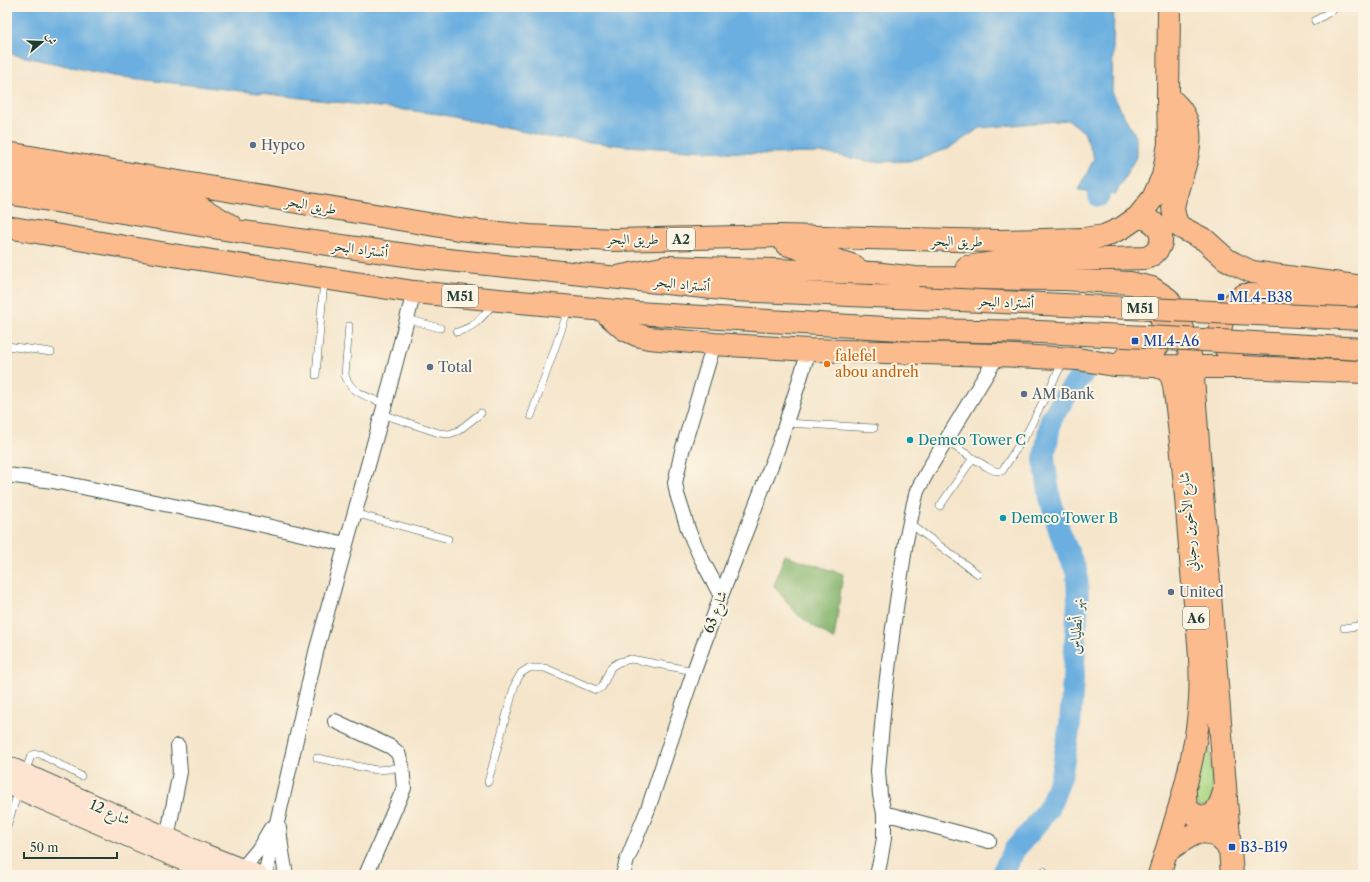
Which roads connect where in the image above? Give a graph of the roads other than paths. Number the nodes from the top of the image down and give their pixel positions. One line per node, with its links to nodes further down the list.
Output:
1 (1169, 7): 4 (highway, طريق البحر / A2)
2 (1335, 7): 3 (lane)
3 (1315, 21)
4 (1168, 97): 8 (highway, طريق البحر / A2); 16 (highway)
5 (7, 153): 11 (highway, طريق البحر / A2)
6 (7, 170): 10 (highway)
7 (7, 193): 10 (highway, أتستراد البحر / M51)
8 (1138, 217): 11 (highway, طريق البحر / A2); 17 (highway)
9 (7, 227): 14 (highway, أتستراد البحر / M51)
10 (243, 232): 13 (highway, أتستراد البحر / M51)
11 (780, 236): 12 (highway)
12 (874, 273): 13 (highway); 17 (highway)
13 (617, 277): 17 (highway, أتستراد البحر / M51)
14 (324, 278): 18 (highway, أتستراد البحر / M51); 39 (lane)
15 (1064, 279): 17 (highway); 34 (highway); 36 (highway, شارع الأخوين رحباني)
16 (1363, 287)
17 (917, 288): 24 (highway, أتستراد البحر / M51, bridge)
18 (414, 292): 20 (highway, أتستراد البحر / M51); 23 (street)
19 (1363, 297): 37 (highway)
20 (497, 300): 21 (highway, أتستراد البحر / M51); 27 (lane)
21 (570, 307): 22 (highway, أتستراد البحر / M51); 42 (lane)
22 (602, 310): 28 (highway); 30 (highway, أتستراد البحر / M51, bridge)
23 (407, 319): 26 (lane); 40 (street)
24 (1363, 319)
25 (349, 326): 40 (lane)
26 (440, 328)
27 (458, 332)
28 (714, 344): 31 (highway); 54 (street)
29 (7, 346): 32 (lane)
30 (1363, 349)
31 (809, 350): 33 (highway); 43 (street, شارع 63)
32 (51, 352)
33 (998, 355): 34 (highway); 45 (street)
34 (1072, 358): 35 (highway); 46 (lane)
35 (1156, 366): 36 (highway); 66 (highway, شارع الأخوين رحباني / A6)
36 (1192, 366): 37 (highway); 65 (highway, شارع الأخوين رحباني / A6)
37 (1244, 367): 38 (highway)
38 (1363, 372)
39 (316, 375)
40 (383, 409): 41 (lane); 49 (street)
41 (481, 413)
42 (531, 416)
43 (786, 423): 44 (lane); 54 (street, شارع 63)
44 (874, 428)
45 (946, 441): 46 (lane); 50 (street)
46 (973, 458): 48 (lane)
47 (7, 475): 52 (street)
48 (940, 506)
49 (354, 513): 51 (lane); 52 (street)
50 (909, 524): 53 (lane); 67 (street)
51 (448, 539)
52 (345, 544): 68 (street)
53 (978, 574)
54 (721, 596): 57 (street, شارع 63)
55 (1363, 625): 56 (lane)
56 (1344, 628)
57 (694, 671): 64 (lane); 79 (street, شارع 63)
58 (335, 721): 61 (street)
59 (178, 746): 71 (street)
60 (317, 758): 61 (lane)
61 (402, 766): 78 (street)
62 (81, 776): 63 (lane)
63 (17, 779): 69 (lane); 71 (street, شارع 12)
64 (488, 782)
65 (1225, 788): 66 (highway); 72 (highway, شارع الأخوين رحباني / A6)
66 (1185, 792): 73 (highway, شارع الأخوين رحباني / A6)
67 (884, 813): 70 (street); 80 (street)
68 (278, 816): 75 (street); 76 (street); 77 (street)
69 (7, 826)
70 (989, 841)
71 (164, 844): 74 (street, شارع 12)
72 (1231, 851): 73 (highway); 82 (highway, شارع الأخوين رحباني / A6)
73 (1166, 852): 81 (highway, شارع الأخوين رحباني / A6)
74 (206, 868): 75 (street, شارع 12)
75 (250, 872)
76 (265, 875)
77 (286, 875)
78 (366, 875)
79 (623, 875)
80 (877, 875)
81 (1159, 875)
82 (1232, 875)

